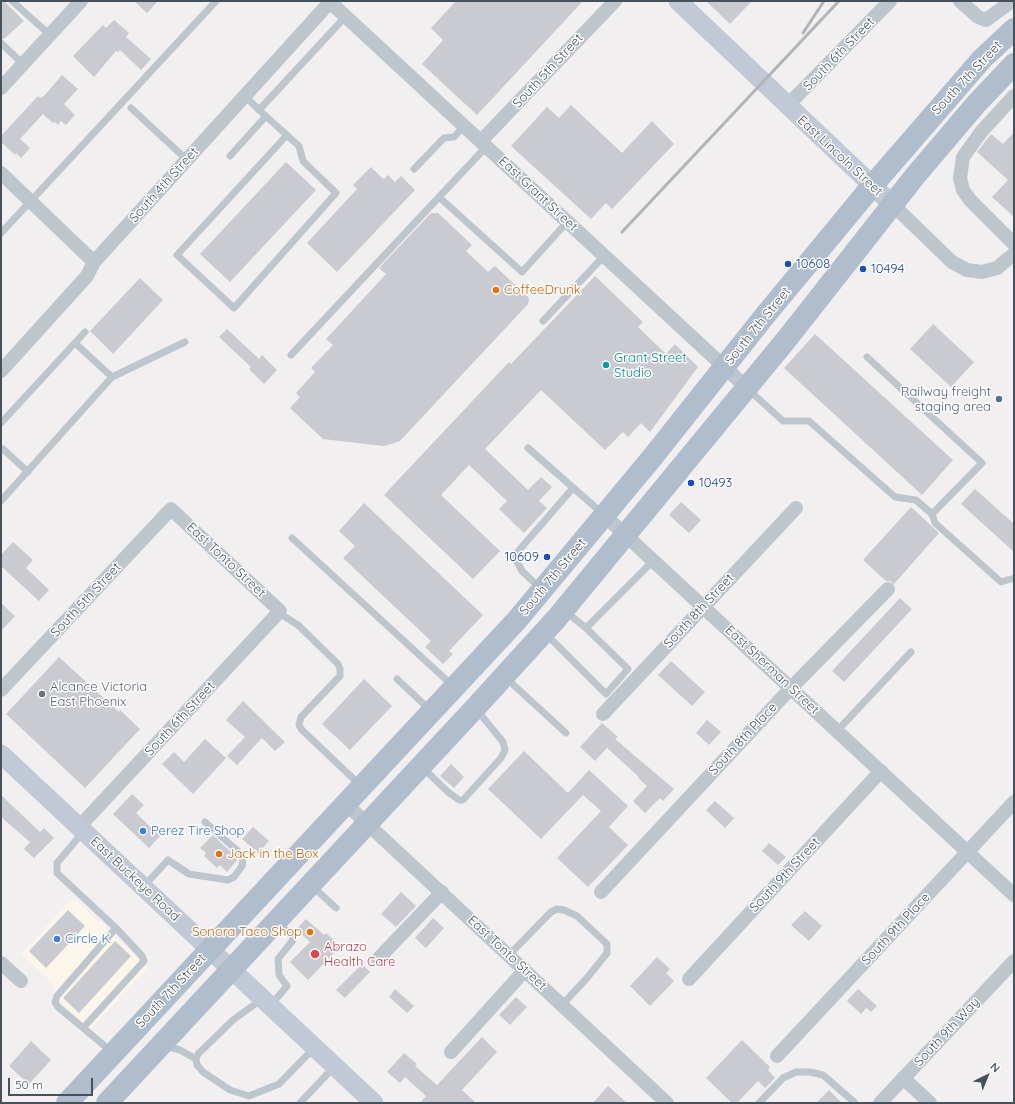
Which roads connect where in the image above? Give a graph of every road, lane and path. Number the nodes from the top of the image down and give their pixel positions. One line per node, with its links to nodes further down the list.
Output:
1 (12, 1): 12 (lane)
2 (81, 1): 12 (street)
3 (216, 1): 32 (lane)
4 (615, 1): 25 (street, South 5th Street)
5 (678, 1): 19 (main road, East Lincoln Street)
6 (890, 1): 19 (street, South 6th Street)
7 (960, 1): 8 (street)
8 (1012, 1)
9 (330, 2): 10 (street, East Grant Street); 17 (street, South 4th Street)
10 (346, 16): 21 (lane); 23 (street, East Grant Street)
11 (1014, 29): 30 (main road, South 7th Street)
12 (50, 35): 14 (street)
13 (1, 43): 14 (lane)
14 (23, 64): 16 (street)
15 (1014, 64): 33 (main road, South 7th Street)
16 (1, 88)
17 (245, 96): 21 (lane); 27 (street, South 4th Street)
18 (1014, 96): 36 (street)
19 (787, 106): 30 (main road, East Lincoln Street)
20 (131, 108): 27 (lane)
21 (259, 110): 22 (lane)
22 (266, 116): 24 (lane); 26 (lane)
23 (464, 126): 25 (street, East Grant Street); 28 (lane)
24 (287, 135): 24 (lane)
25 (484, 144): 31 (lane); 34 (street, East Grant Street)
26 (230, 156)
27 (187, 160): 39 (street, South 4th Street)
28 (414, 169)
29 (1, 173): 32 (street)
30 (872, 186): 33 (main road, East Lincoln Street); 46 (main road, South 7th Street)
31 (439, 197): 34 (lane); 44 (lane)
32 (31, 202): 35 (lane); 39 (street)
33 (893, 205): 37 (street, East Lincoln Street); 49 (main road, South 7th Street)
34 (568, 221): 38 (street, East Grant Street)
35 (1, 233)
36 (1014, 244)
37 (1014, 254)
38 (604, 256): 40 (lane); 46 (street, East Grant Street)
39 (94, 262): 47 (street, South 4th Street)
40 (543, 321)
41 (85, 332): 43 (lane)
42 (185, 342): 48 (lane)
43 (75, 343): 48 (lane); 50 (lane)
44 (291, 355)
45 (867, 357): 58 (lane)
46 (724, 368): 49 (street, East Grant Street); 59 (main road, South 7th Street)
47 (1, 371)
48 (112, 377): 53 (lane)
49 (747, 388): 58 (lane); 60 (main road, South 7th Street)
50 (1, 423)
51 (528, 448): 54 (lane, East Sherman Street)
52 (2, 449): 53 (lane)
53 (28, 472): 55 (lane)
54 (573, 488): 59 (lane, East Sherman Street); 65 (lane)
55 (1, 502)
56 (796, 508): 66 (street, South 8th Street)
57 (171, 510): 68 (street, East Tonto Street); 76 (street, South 5th Street)
58 (932, 514): 63 (lane)
59 (604, 516): 60 (street, East Sherman Street); 65 (main road, South 7th Street)
60 (626, 536): 62 (street, East Sherman Street); 67 (main road, South 7th Street)
61 (292, 538): 74 (lane)
62 (654, 561): 66 (street, East Sherman Street); 69 (lane)
63 (1014, 578)
64 (888, 589): 75 (street, South 8th Place)
65 (542, 590): 74 (main road, South 7th Street)
66 (703, 607): 75 (street, East Sherman Street); 79 (street, South 8th Street)
67 (564, 610): 69 (lane); 70 (main road, South 7th Street)
68 (278, 613): 85 (lane); 90 (street, South 6th Street)
69 (586, 628): 70 (lane)
70 (544, 632): 72 (main road, South 7th Street)
71 (911, 652): 80 (lane)
72 (504, 676): 77 (main road, South 7th Street); 81 (lane)
73 (397, 679): 78 (lane)
74 (454, 688): 77 (main road); 78 (main road, South 7th Street)
75 (791, 688): 80 (street, East Sherman Street); 95 (street, South 8th Place)
76 (1, 690)
77 (475, 708): 83 (main road, South 7th Street); 83 (lane)
78 (432, 712): 85 (main road, South 7th Street)
79 (603, 714)
80 (837, 731): 84 (street, East Sherman Street)
81 (566, 733)
82 (1, 754): 90 (main road, East Buckeye Road)
83 (421, 766): 89 (main road, South 7th Street)
84 (881, 771): 91 (street, East Sherman Street); 107 (street, South 9th Street)
85 (362, 786): 87 (main road, South 7th Street)
86 (1014, 802): 91 (street, South 9th Place)
87 (346, 804): 89 (street, East Tonto Street); 100 (main road, South 7th Street)
88 (205, 822): 93 (lane)
89 (367, 823): 92 (main road, South 7th Street); 94 (street, East Tonto Street)
90 (82, 829): 93 (main road, East Buckeye Road); 99 (lane)
91 (968, 852): 96 (street, East Sherman Street); 116 (street, South 9th Place)
92 (310, 884): 97 (lane); 98 (main road, South 7th Street)
93 (143, 887): 100 (main road, East Buckeye Road)
94 (442, 892): 101 (street, East Tonto Street); 102 (street)
95 (602, 892)
96 (1014, 894)
97 (336, 908)
98 (276, 921): 105 (main road, South 7th Street); 109 (lane)
99 (116, 928): 111 (lane); 111 (lane)
100 (209, 950): 105 (main road, East Buckeye Road); 115 (main road, South 7th Street)
101 (509, 955): 106 (street, East Tonto Street); 110 (lane)
102 (378, 959)
103 (1014, 961): 119 (street, South 9th Way)
104 (1, 963): 108 (street)
105 (230, 969): 109 (main road, East Buckeye Road); 112 (main road, South 7th Street)
106 (525, 970): 110 (street, East Tonto Street); 114 (street)
107 (689, 979)
108 (21, 981)
109 (266, 1002): 113 (main road, East Buckeye Road); 117 (lane)
110 (562, 1005): 125 (street, East Tonto Street)
111 (83, 1028): 115 (lane)
112 (160, 1045): 117 (lane); 122 (main road, South 7th Street)
113 (315, 1048): 117 (lane); 118 (main road, East Buckeye Road)
114 (451, 1052)
115 (113, 1053): 121 (main road, South 7th Street)
116 (777, 1056)
117 (196, 1059)
118 (334, 1066): 123 (lane); 124 (main road, East Buckeye Road)
119 (903, 1078): 127 (street, South 9th Way); 128 (street)
120 (854, 1102): 126 (lane)
121 (67, 1103)
122 (107, 1103)
123 (300, 1103)
124 (374, 1103)
125 (668, 1103)
126 (759, 1103)
127 (880, 1103)
128 (930, 1103)

